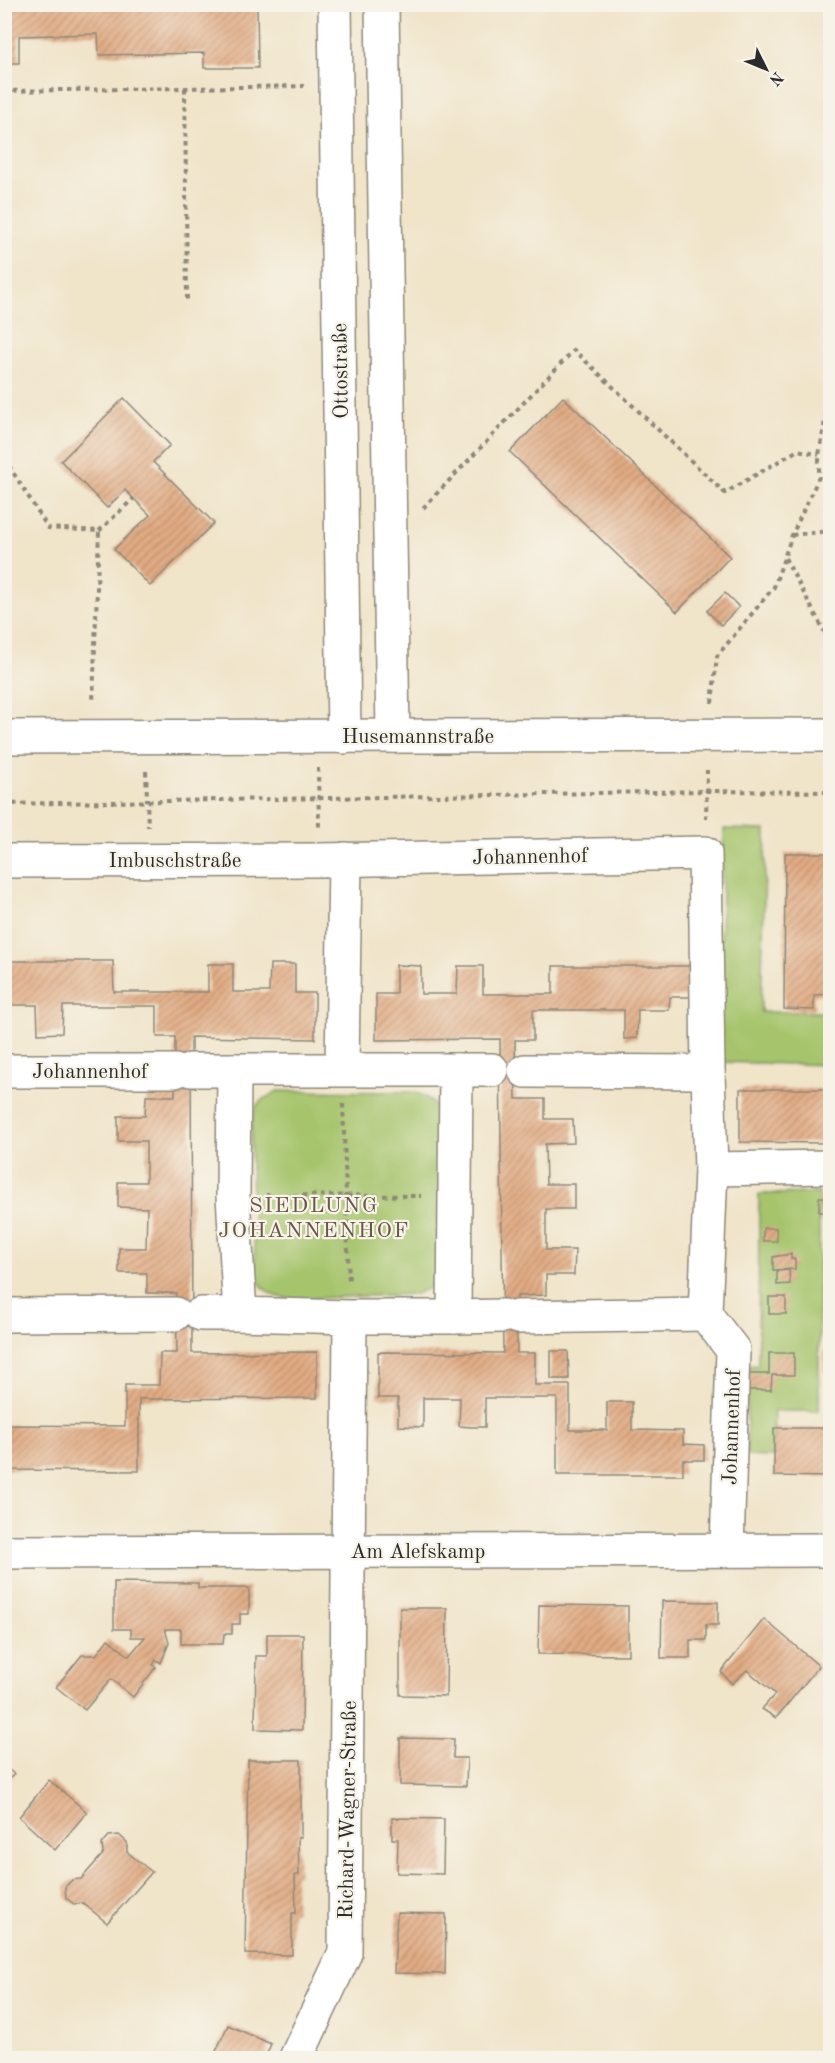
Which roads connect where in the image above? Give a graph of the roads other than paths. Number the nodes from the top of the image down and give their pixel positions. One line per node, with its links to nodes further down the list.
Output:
1 (335, 4): 6 (street, Ottostraße)
2 (382, 4): 4 (street)
3 (828, 735): 4 (street, Husemannstraße)
4 (393, 736): 6 (street, Husemannstraße)
5 (4, 737): 6 (street, Husemannstraße)
6 (344, 737)
7 (345, 859): 8 (street, Imbuschstraße); 9 (street); 15 (street, Johannenhof)
8 (4, 861)
9 (342, 1069): 10 (street, Johannenhof); 11 (street, Johannenhof)
10 (234, 1070): 13 (street, Johannenhof); 18 (street)
11 (456, 1070): 12 (street, Johannenhof); 22 (street)
12 (492, 1070)
13 (4, 1071)
14 (525, 1071): 15 (street)
15 (708, 1072): 17 (street)
16 (831, 1167): 17 (street)
17 (711, 1169): 19 (street)
18 (240, 1314): 20 (street); 21 (street)
19 (705, 1314): 22 (street); 23 (street, Johannenhof)
20 (4, 1315)
21 (350, 1317): 22 (street); 25 (street)
22 (454, 1317)
23 (727, 1549): 24 (street, Am Alefskamp); 25 (street, Am Alefskamp)
24 (831, 1550)
25 (349, 1551): 26 (street, Am Alefskamp); 27 (street, Richard-Wagner-Straße)
26 (4, 1552)
27 (296, 2058)

